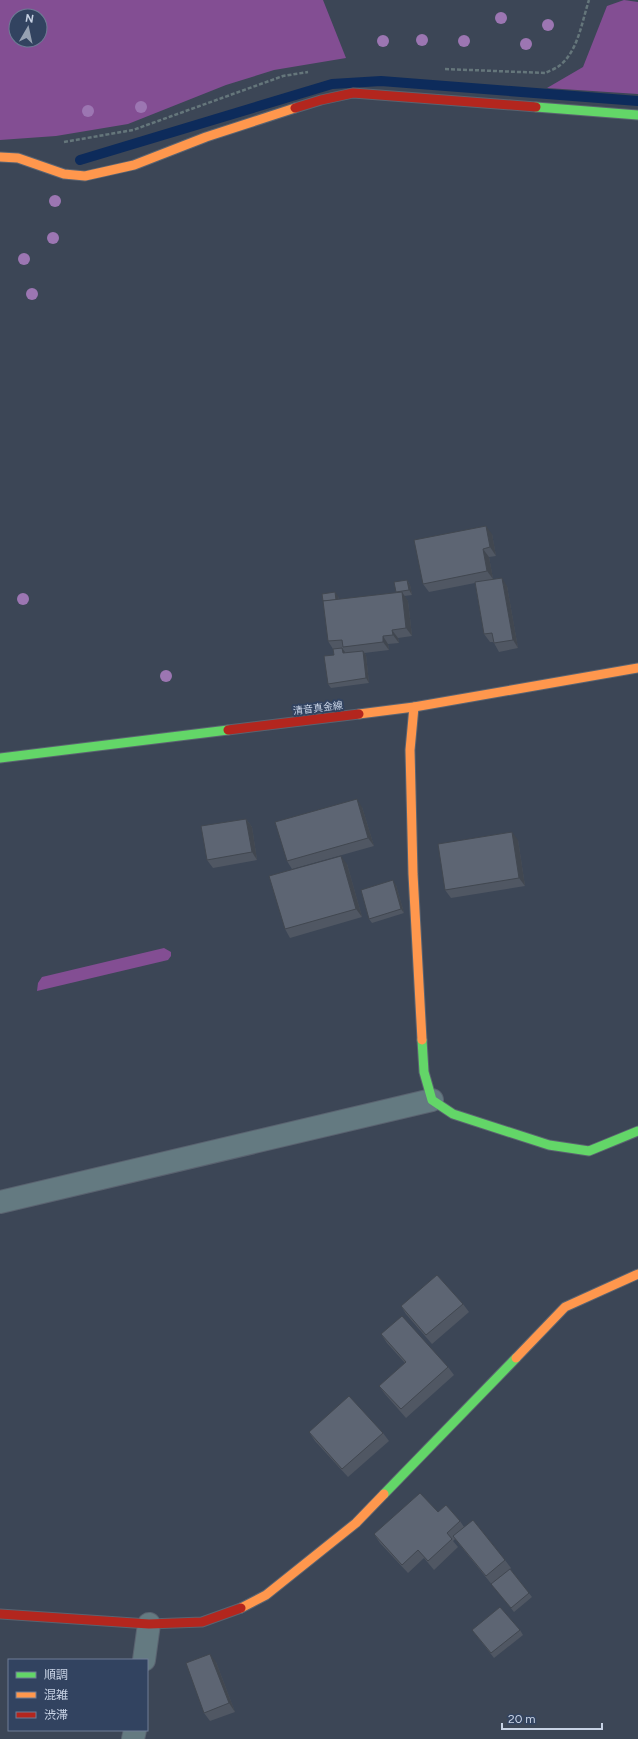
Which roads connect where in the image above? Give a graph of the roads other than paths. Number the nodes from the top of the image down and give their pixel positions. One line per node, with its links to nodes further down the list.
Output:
1 (638, 115): 2 (street)
2 (0, 157)
3 (638, 668): 4 (street, 清音真金線)
4 (414, 707): 5 (street, 清音真金線); 6 (street)
5 (0, 758)
6 (432, 1100): 7 (street); 8 (street)
7 (638, 1131)
8 (0, 1202)
9 (638, 1274): 11 (street)
10 (0, 1614): 11 (street)
11 (149, 1624): 12 (street)
12 (144, 1659)

